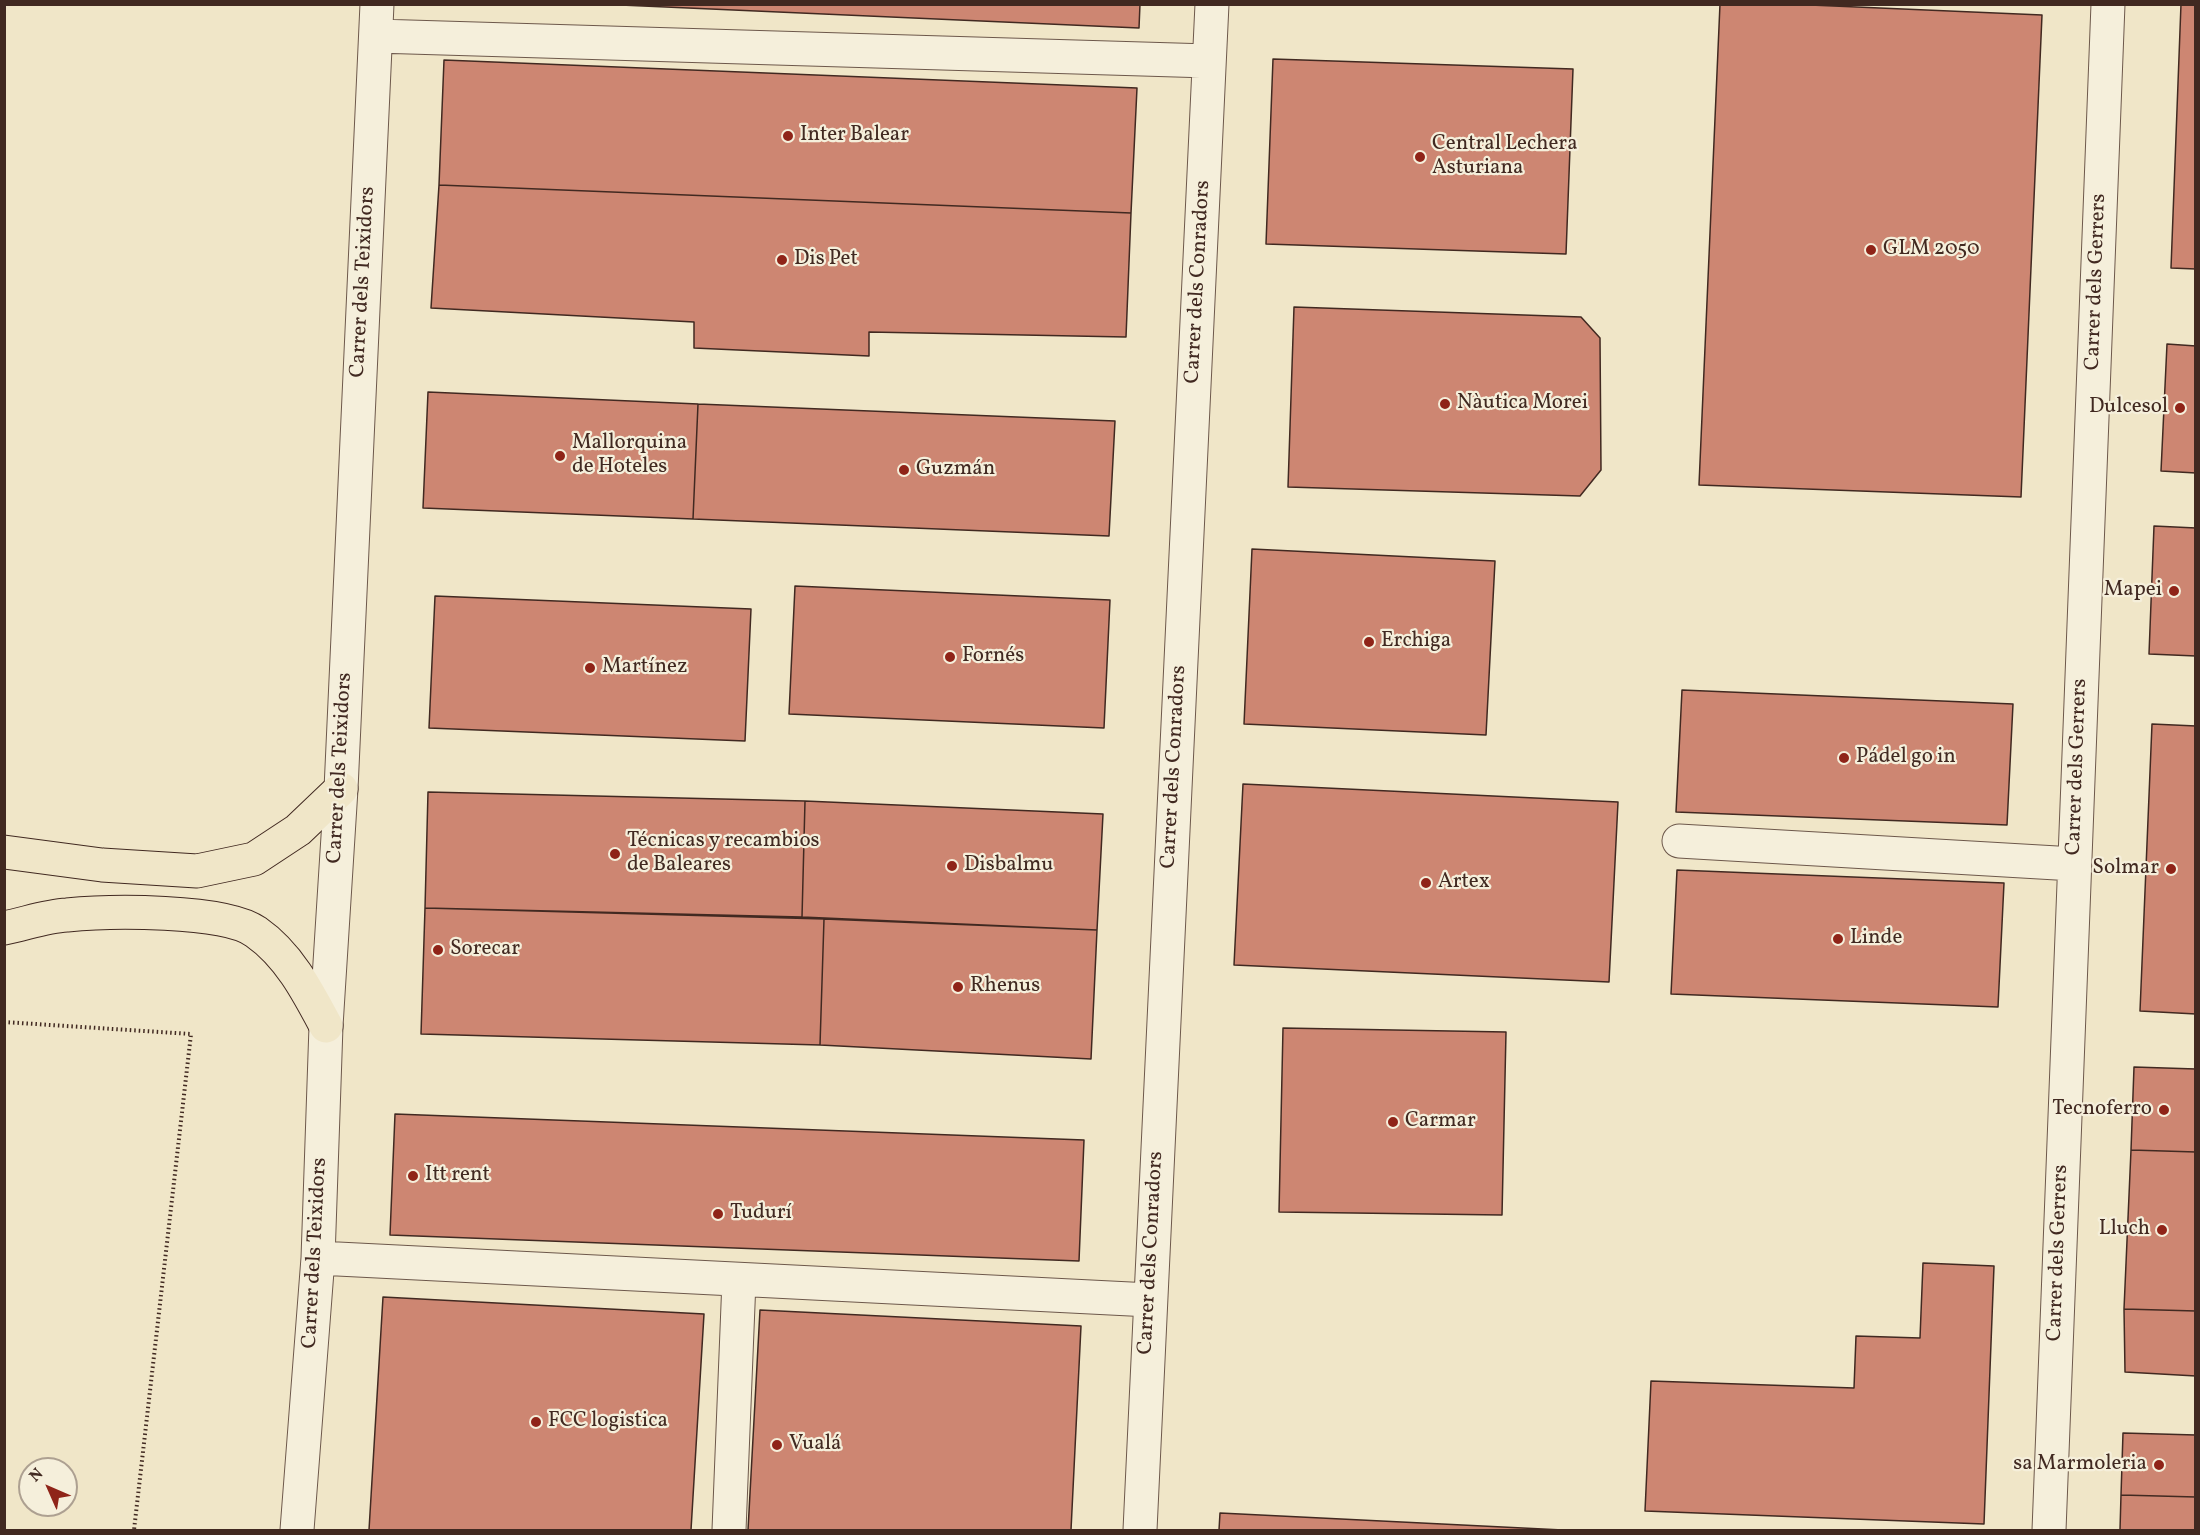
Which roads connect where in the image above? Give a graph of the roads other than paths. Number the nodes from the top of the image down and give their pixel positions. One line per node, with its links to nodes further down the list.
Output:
1 (1212, 4): 4 (street, Carrer dels Conradors)
2 (2108, 4): 8 (street, Carrer dels Gerrers)
3 (376, 20): 4 (street); 5 (street, Carrer dels Teixidors)
4 (1209, 61): 13 (street, Carrer dels Conradors)
5 (341, 789): 7 (highway); 10 (street, Carrer dels Teixidors)
6 (1679, 841): 8 (street)
7 (4, 852)
8 (2074, 864): 17 (street, Carrer dels Gerrers)
9 (4, 928): 10 (highway)
10 (326, 1026): 11 (street, Carrer dels Teixidors)
11 (318, 1258): 12 (street); 14 (street, Carrer dels Teixidors)
12 (739, 1280): 13 (street); 15 (street)
13 (1150, 1300): 16 (street, Carrer dels Conradors)
14 (297, 1530)
15 (729, 1530)
16 (1140, 1530)
17 (2049, 1530)

